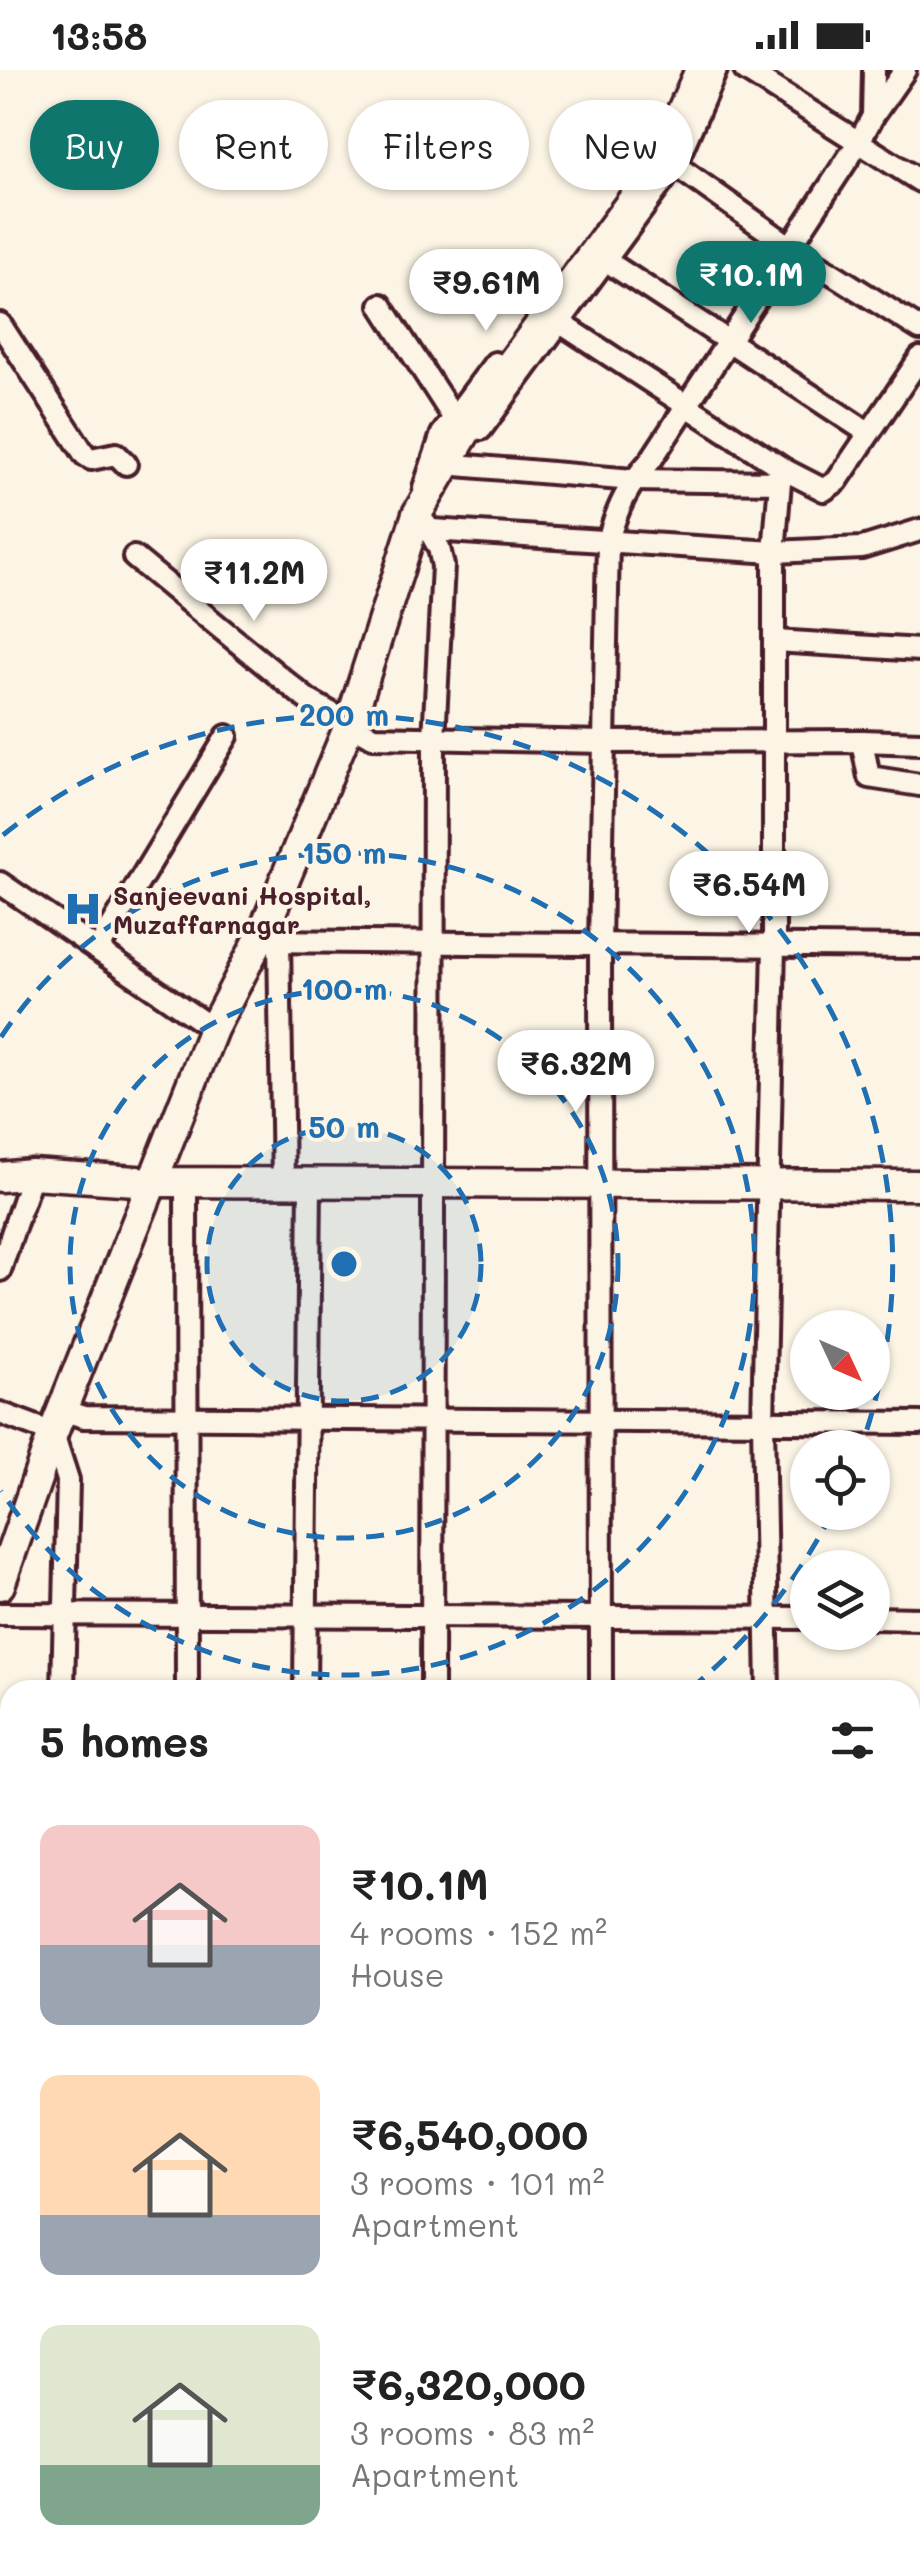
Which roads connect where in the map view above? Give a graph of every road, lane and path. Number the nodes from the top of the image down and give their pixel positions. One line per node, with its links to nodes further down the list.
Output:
1 (700, 70): 22 (street)
2 (716, 70): 7 (street)
3 (745, 70): 8 (street)
4 (874, 70): 6 (street)
5 (905, 70): 6 (street)
6 (873, 116): 8 (street)
7 (693, 121)
8 (860, 140): 10 (street); 13 (street)
9 (693, 178): 13 (street)
10 (920, 181)
11 (656, 190): 14 (street)
12 (628, 192): 22 (street)
13 (792, 248): 18 (street); 19 (street)
14 (608, 262): 16 (street); 19 (street)
15 (381, 305): 22 (street)
16 (559, 322): 21 (street); 25 (street)
17 (0, 324): 24 (street)
18 (920, 329)
19 (727, 340): 21 (street); 23 (street)
20 (920, 358): 23 (street)
21 (686, 407): 26 (street); 27 (street)
22 (457, 426): 28 (street)
23 (867, 432): 26 (street)
24 (126, 464)
25 (457, 465): 27 (street); 28 (street)
26 (782, 476): 27 (street); 31 (street)
27 (633, 480): 30 (street)
28 (424, 522): 30 (street); 35 (street); 38 (street)
29 (920, 530): 31 (street)
30 (608, 542): 31 (street); 40 (street)
31 (774, 552): 33 (street)
32 (134, 557): 35 (street)
33 (774, 641): 34 (street); 37 (street)
34 (920, 650)
35 (349, 726): 38 (street); 44 (street)
36 (227, 736): 49 (street)
37 (773, 738): 39 (street); 40 (street); 47 (street)
38 (434, 739): 40 (street); 45 (street)
39 (862, 741): 41 (street); 42 (street)
40 (605, 742): 46 (street)
41 (920, 743)
42 (920, 784)
43 (0, 883): 49 (street)
44 (269, 941): 45 (street); 50 (street); 55 (street)
45 (433, 942): 46 (street); 56 (street)
46 (600, 944): 47 (street); 57 (street)
47 (774, 945): 48 (street); 58 (street)
48 (920, 946)
49 (99, 948): 50 (street)
50 (212, 1029): 53 (street)
51 (32, 1174): 52 (street); 53 (street); 60 (street)
52 (0, 1177)
53 (152, 1182): 54 (street); 65 (street)
54 (186, 1182): 55 (street); 62 (street)
55 (297, 1182): 56 (street); 63 (street)
56 (436, 1182): 57 (street); 64 (street)
57 (602, 1182): 58 (street); 66 (street)
58 (767, 1184): 59 (street); 67 (street)
59 (920, 1185)
60 (0, 1270)
61 (0, 1413): 65 (street)
62 (189, 1418): 63 (street); 65 (street); 71 (street)
63 (306, 1419): 64 (street); 72 (street)
64 (435, 1420): 66 (street); 73 (street)
65 (57, 1421): 69 (street); 75 (street)
66 (600, 1421): 67 (street); 74 (street)
67 (764, 1422): 68 (street); 76 (street)
68 (920, 1423)
69 (0, 1585)
70 (0, 1614): 75 (street)
71 (186, 1615): 72 (street); 75 (street); 81 (street)
72 (303, 1615): 73 (street); 82 (street)
73 (436, 1616): 74 (street); 83 (street)
74 (602, 1616): 76 (street); 84 (street)
75 (66, 1617): 80 (street)
76 (768, 1617): 77 (street); 85 (street)
77 (790, 1618)
78 (890, 1618): 79 (street)
79 (920, 1619)
80 (63, 1680)
81 (187, 1680)
82 (305, 1680)
83 (433, 1680)
84 (601, 1680)
85 (768, 1680)

